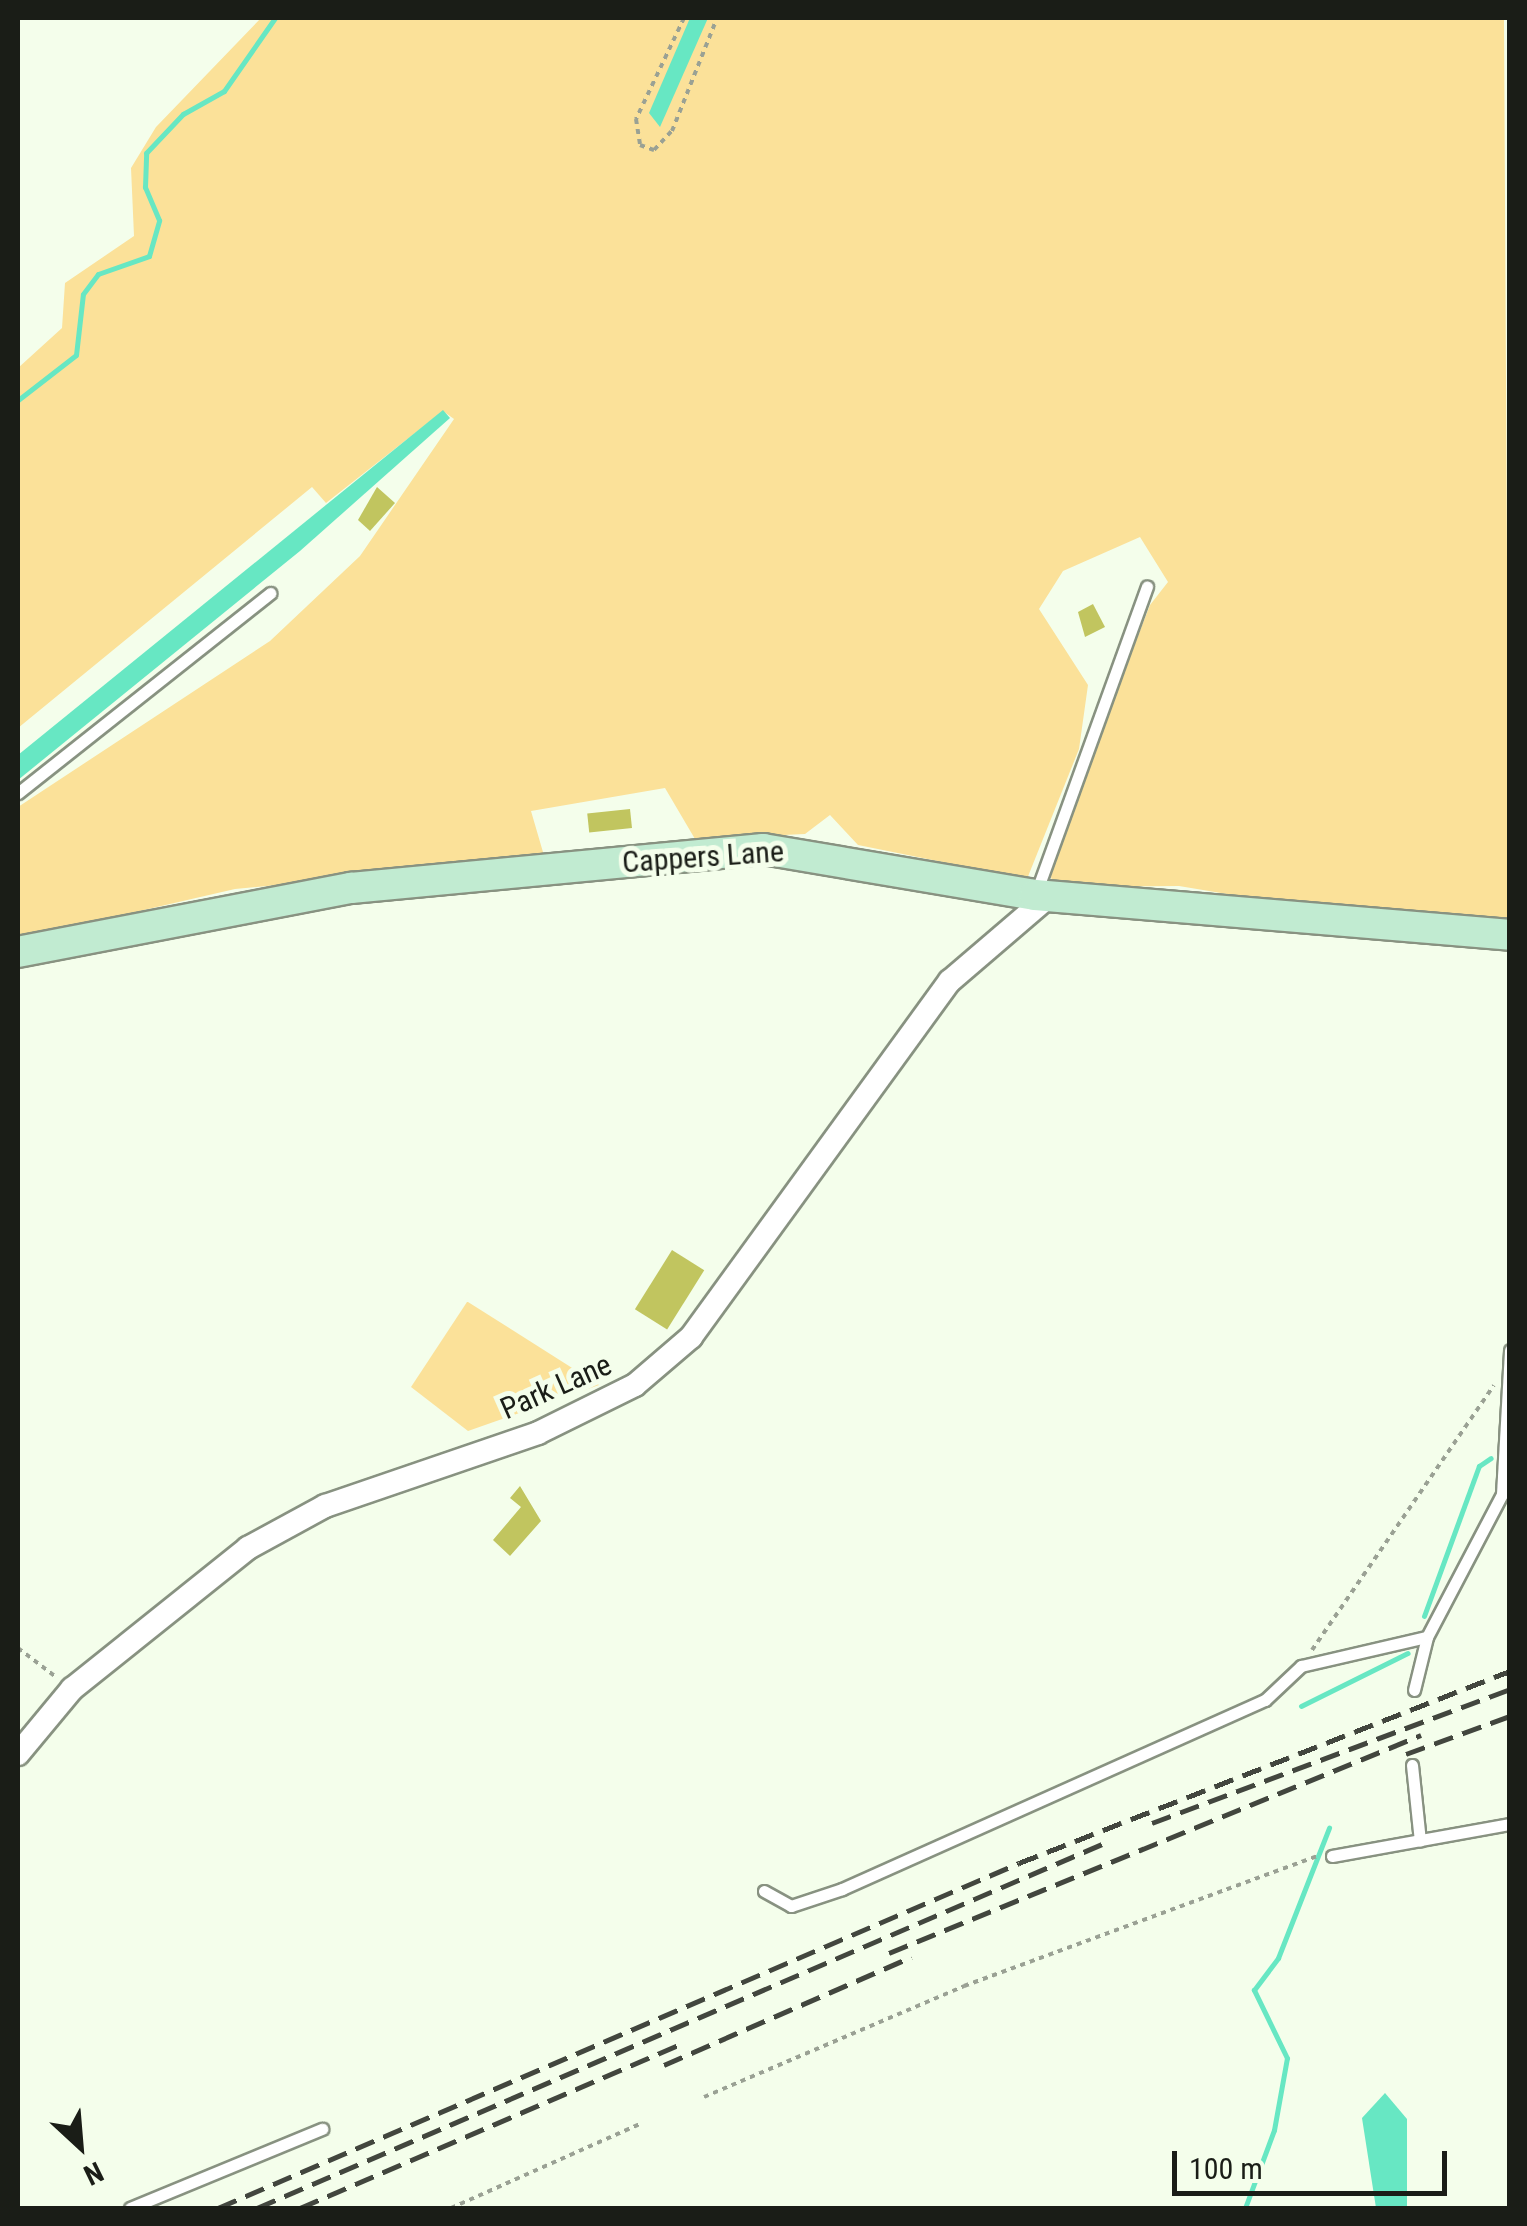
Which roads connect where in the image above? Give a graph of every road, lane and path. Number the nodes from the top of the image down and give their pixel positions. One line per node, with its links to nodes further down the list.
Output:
1 (684, 18): 2 (path)
2 (717, 18)
3 (1146, 586): 6 (lane)
4 (270, 593): 5 (lane)
5 (18, 793)
6 (1042, 896): 7 (street, Cappers Lane); 8 (street, Cappers Lane); 14 (street, Park Lane)
7 (1510, 935)
8 (18, 952)
9 (1510, 1350): 10 (lane)
10 (1504, 1371): 11 (lane); 13 (path)
11 (1426, 1638): 13 (lane); 15 (lane)
12 (18, 1648): 14 (path)
13 (1301, 1666): 22 (lane)
14 (72, 1689): 16 (street, Park Lane)
15 (1414, 1690)
16 (18, 1754)
17 (1412, 1765): 19 (lane)
18 (1510, 1824): 19 (lane)
19 (1420, 1841): 21 (lane)
20 (1305, 1856): 23 (path)
21 (1332, 1856)
22 (764, 1892)
23 (704, 2097)
24 (640, 2124): 27 (path)
25 (322, 2129): 26 (lane)
26 (130, 2208)
27 (451, 2208)

